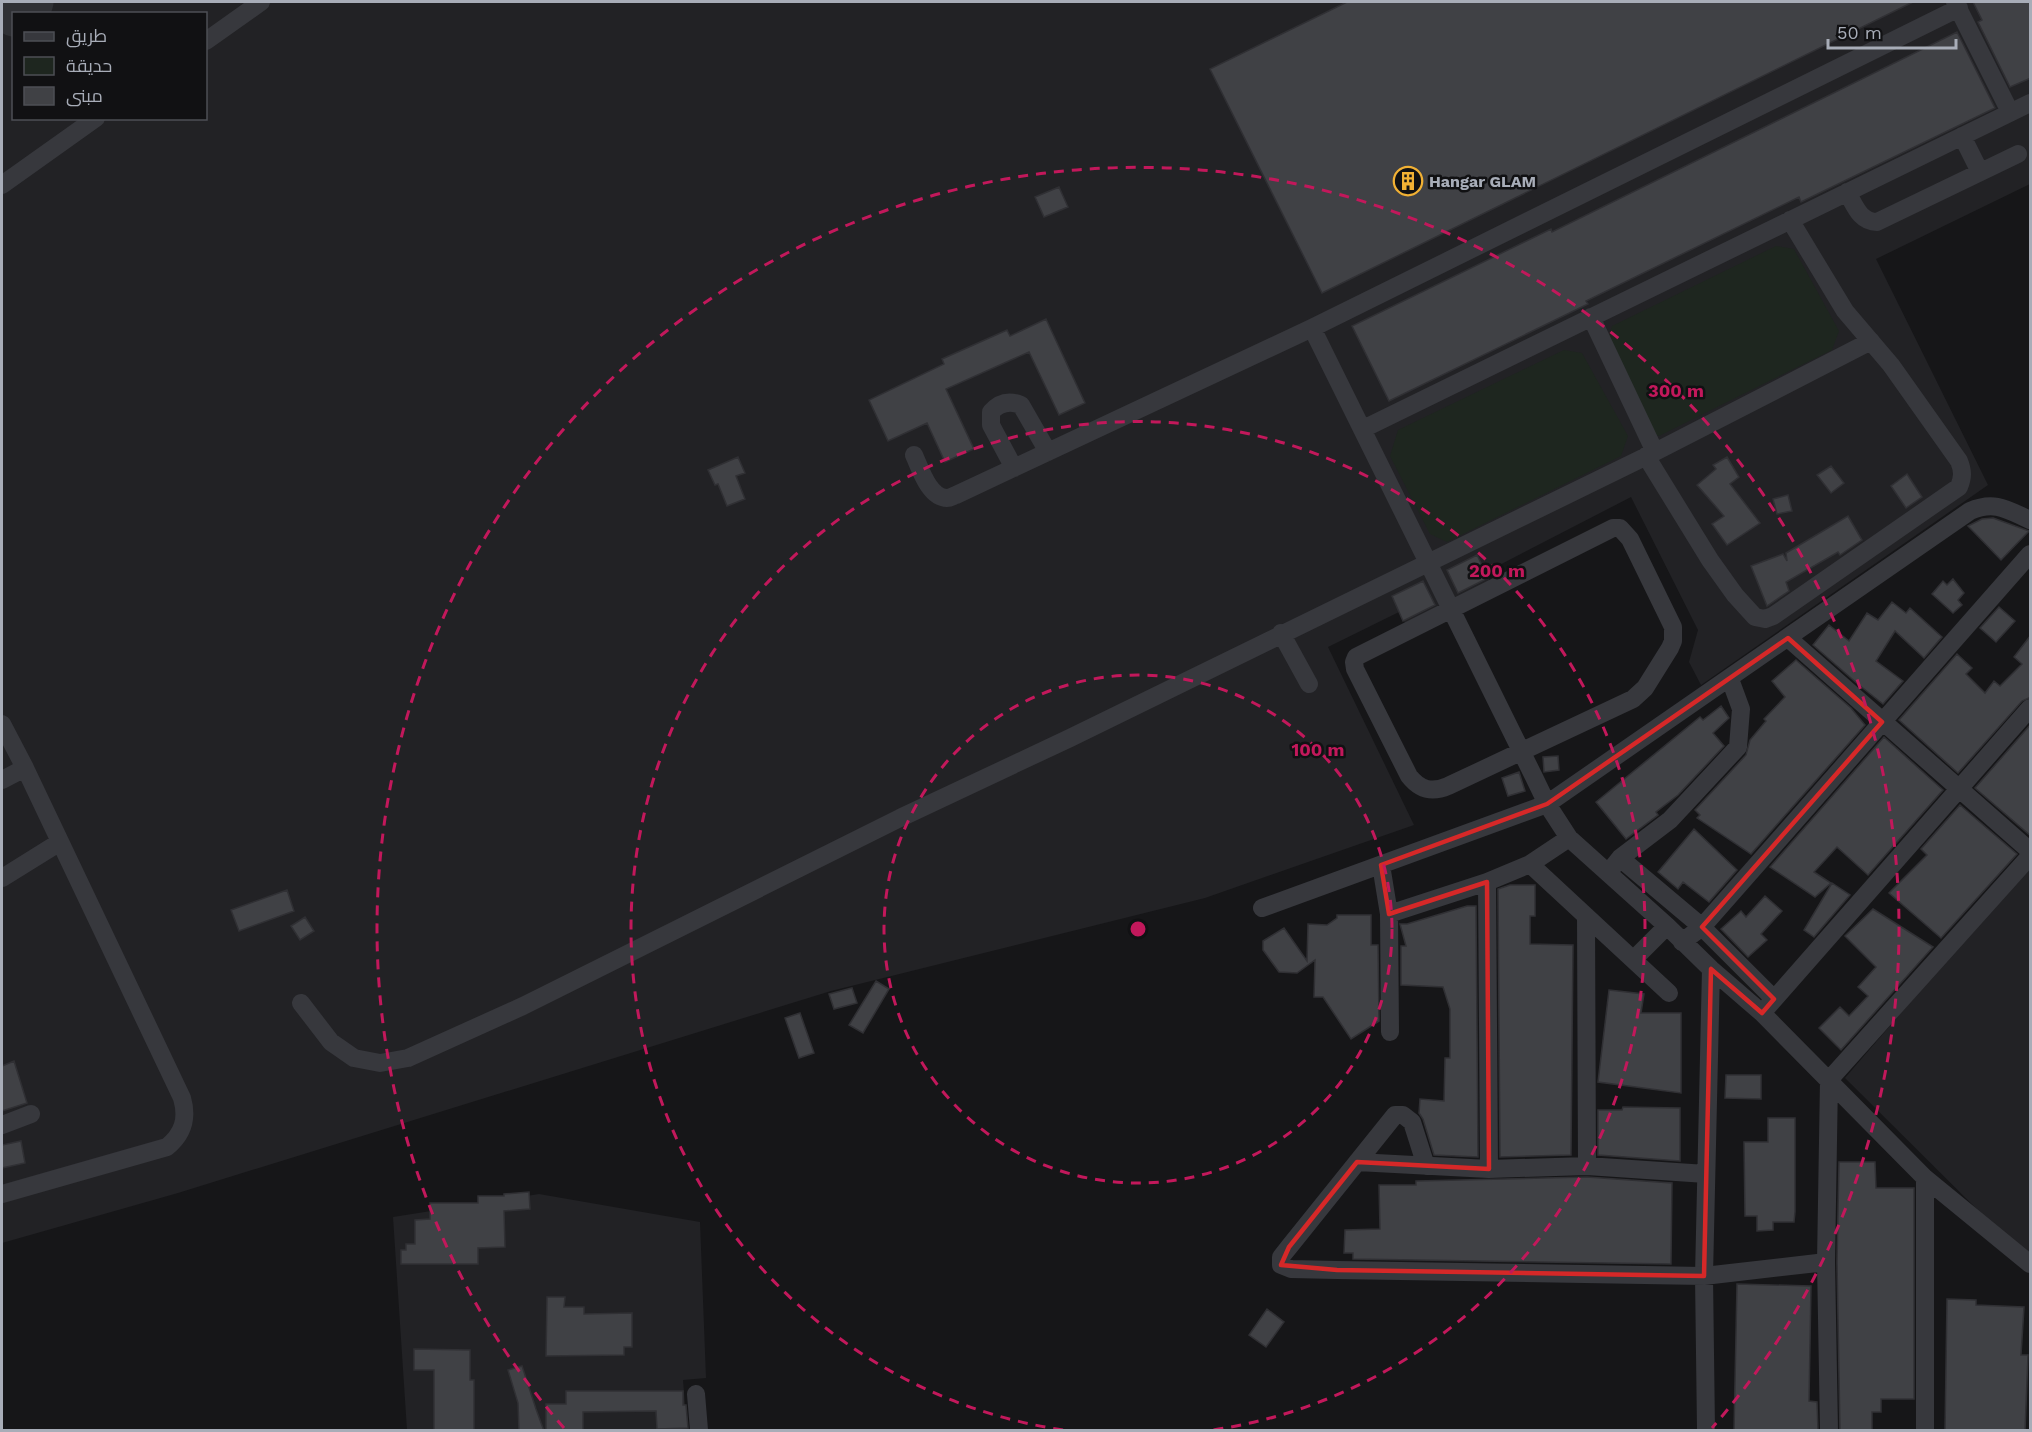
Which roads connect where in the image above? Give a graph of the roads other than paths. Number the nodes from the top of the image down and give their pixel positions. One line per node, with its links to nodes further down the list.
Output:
1 (261, 2): 3 (street)
2 (1957, 5): 5 (street); 14 (street)
3 (207, 40)
4 (2031, 103): 5 (street)
5 (2010, 112): 7 (street)
6 (93, 120): 10 (street)
7 (1962, 136): 9 (street); 11 (street)
8 (2018, 154): 9 (street)
9 (1980, 172): 11 (street)
10 (2, 185)
11 (1847, 192): 12 (street)
12 (1790, 220): 13 (street); 15 (street)
13 (1591, 317): 16 (street); 18 (street)
14 (1312, 328): 16 (street); 17 (street)
15 (1871, 341): 18 (street); 18 (street)
16 (1363, 429): 23 (street)
17 (1048, 452): 20 (street); 20 (street)
18 (1650, 454): 23 (street)
19 (914, 455): 20 (street)
20 (1014, 468)
21 (2031, 520): 26 (street)
22 (2031, 554): 30 (street)
23 (1428, 562): 24 (street); 25 (street)
24 (1451, 608): 32 (street); 32 (street); 32 (street)
25 (1281, 633): 28 (street); 57 (street)
26 (1788, 638): 27 (street); 30 (street)
27 (1730, 679): 36 (street); 41 (street)
28 (1309, 684)
29 (2031, 708): 35 (street)
30 (1882, 722): 35 (street); 51 (street)
31 (2, 724): 33 (street)
32 (1521, 752): 36 (street)
33 (25, 768): 34 (street); 38 (street)
34 (2, 780)
35 (1959, 789): 39 (street); 56 (street)
36 (1547, 804): 37 (street); 43 (street)
37 (1569, 838): 42 (street); 44 (street)
38 (60, 842): 45 (street); 69 (street)
39 (2031, 851)
40 (2031, 856): 60 (street)
41 (1620, 858): 44 (street); 51 (street)
42 (1530, 864): 46 (street); 49 (street)
43 (1381, 865): 47 (street); 48 (street)
44 (1608, 873): 50 (street)
45 (2, 878)
46 (1487, 882): 48 (street); 66 (street)
47 (1262, 909)
48 (1389, 914): 59 (street)
49 (1586, 916): 53 (street); 65 (street)
50 (1667, 926): 52 (street); 53 (street)
51 (1702, 927): 52 (street); 56 (street)
52 (1682, 942): 54 (street)
53 (1634, 960): 55 (street)
54 (1711, 969): 58 (street); 67 (street)
55 (1669, 993)
56 (1774, 999): 58 (street)
57 (301, 1003)
58 (1761, 1013): 60 (street)
59 (1390, 1032)
60 (1829, 1080): 68 (street); 70 (street)
61 (31, 1114): 62 (street)
62 (2, 1125)
63 (1357, 1162): 64 (street); 64 (street); 72 (street)
64 (1426, 1166): 66 (street)
65 (1587, 1166): 66 (street); 67 (street)
66 (1489, 1169)
67 (1706, 1174): 72 (street)
68 (1925, 1178): 71 (street); 77 (street)
69 (2, 1194)
70 (1827, 1262): 72 (street); 76 (street)
71 (2031, 1264)
72 (1704, 1276): 75 (street)
73 (696, 1394): 74 (street)
74 (699, 1431)
75 (1706, 1431)
76 (1829, 1431)
77 (1925, 1431)

